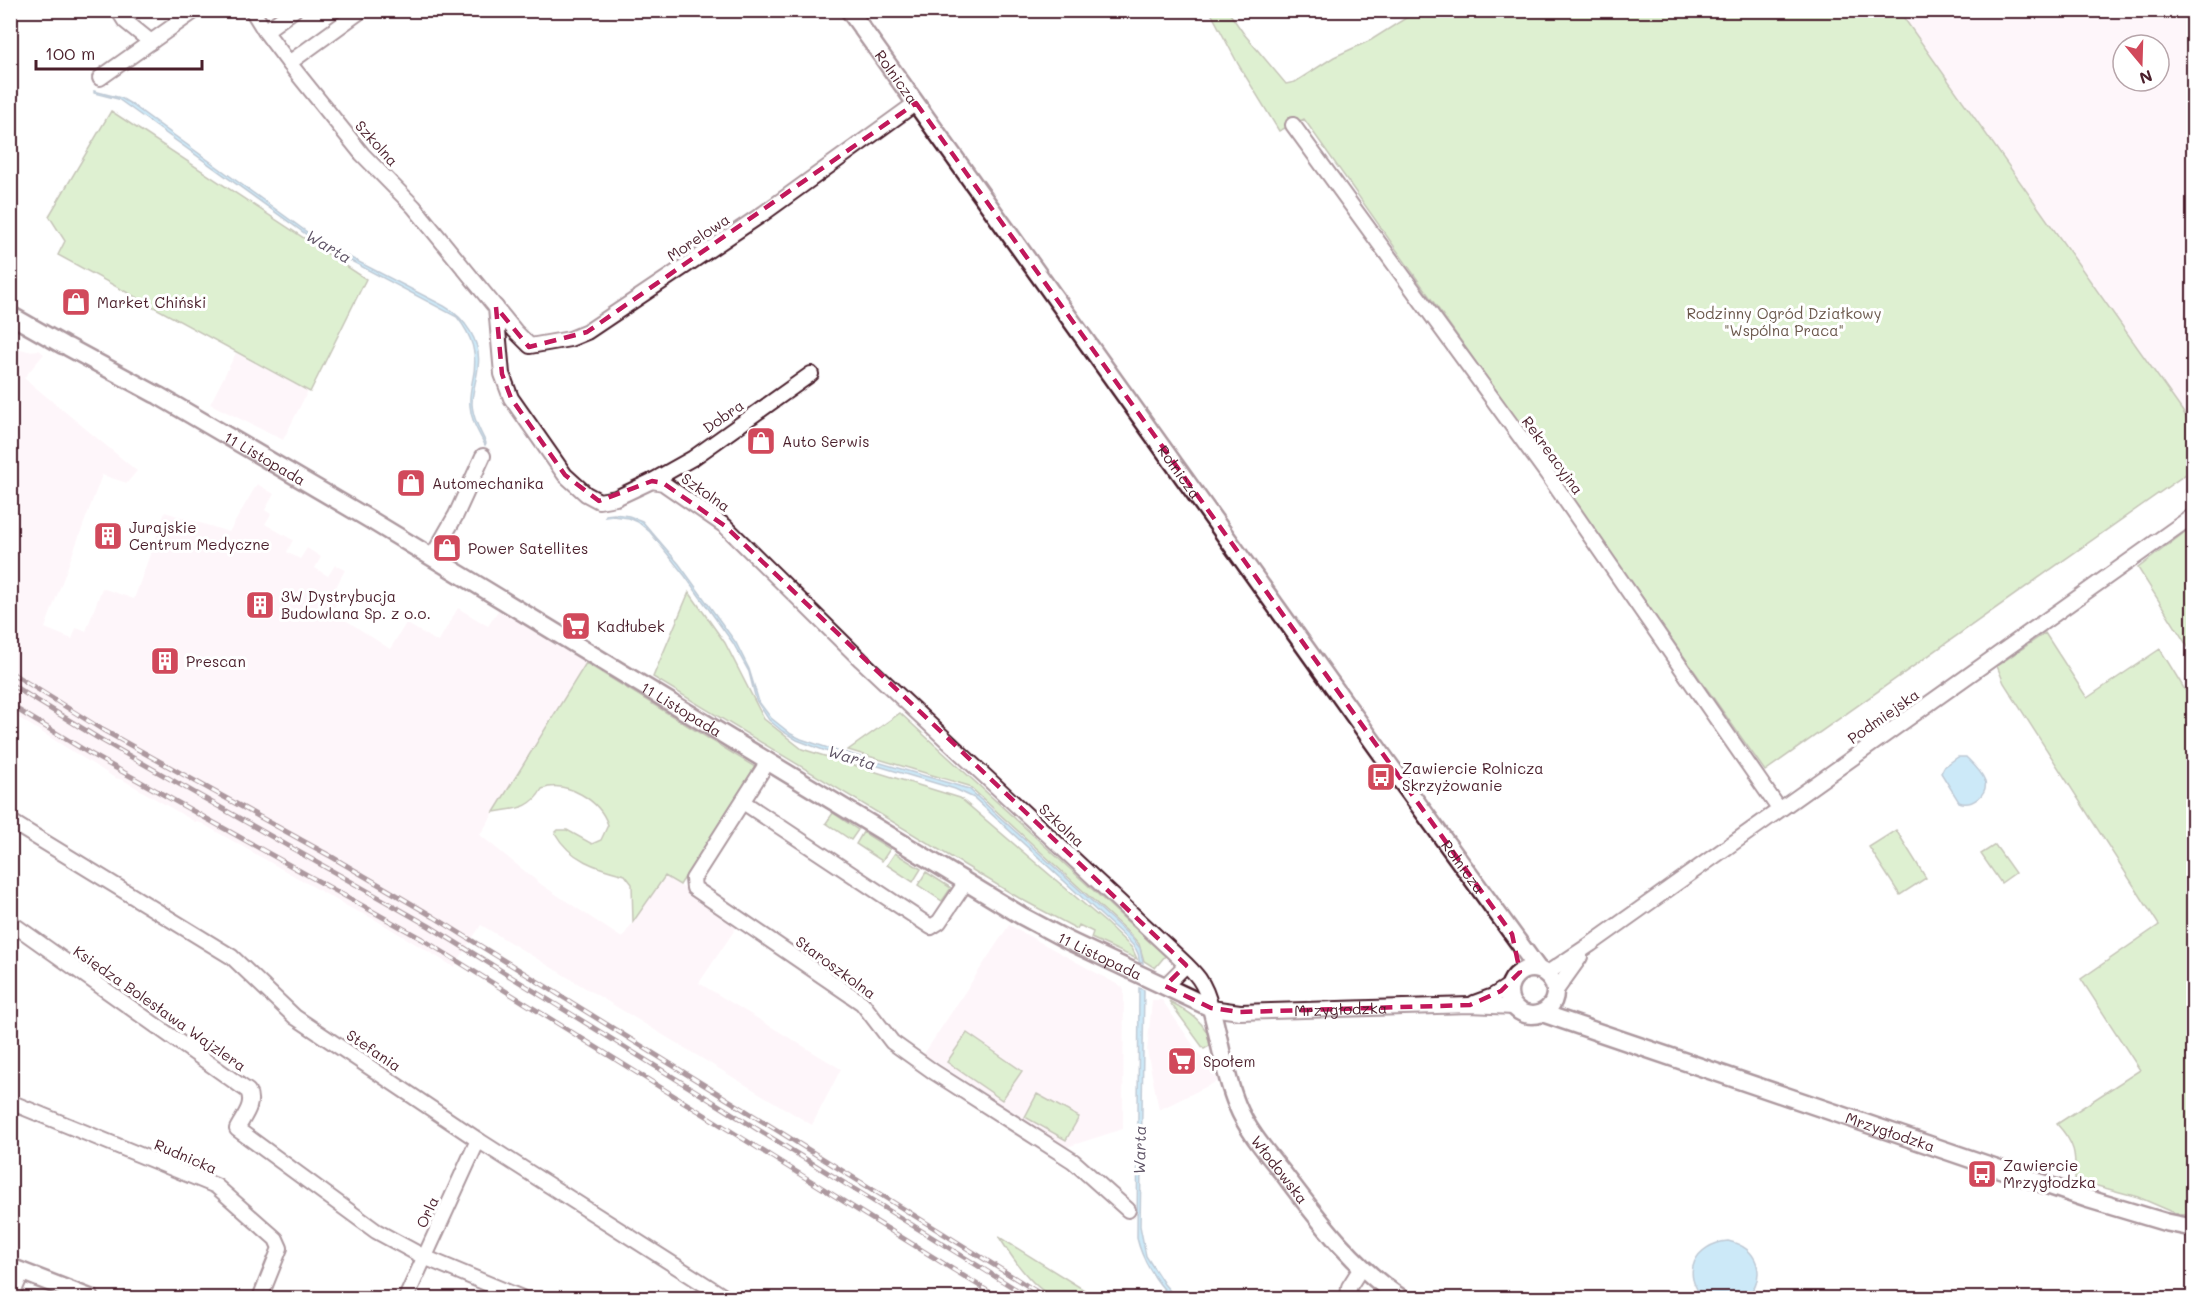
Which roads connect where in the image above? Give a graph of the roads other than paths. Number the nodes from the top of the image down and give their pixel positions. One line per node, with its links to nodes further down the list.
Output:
1 (118, 10): 8 (street)
2 (196, 10): 8 (street)
3 (252, 10): 7 (street, Szkolna)
4 (294, 10): 7 (street)
5 (362, 10): 9 (street)
6 (849, 10): 11 (street, Rolnicza)
7 (265, 31): 9 (street, Szkolna)
8 (151, 42): 10 (street)
9 (289, 63): 13 (street, Szkolna)
10 (100, 78)
11 (916, 103): 13 (street, Morelowa); 26 (street, Rolnicza)
12 (1293, 125): 22 (street, Rekreacyjna)
13 (496, 308): 17 (street)
14 (10, 315): 19 (street, 11 Listopada)
15 (811, 374): 17 (street, Dobra)
16 (483, 456): 19 (street)
17 (652, 481): 28 (street, Szkolna)
18 (2193, 515): 22 (street, Podmiejska)
19 (432, 557): 20 (street, 11 Listopada)
20 (767, 762): 21 (street, Staroszkolna); 24 (street, 11 Listopada)
21 (743, 802): 24 (street); 40 (street, Staroszkolna)
22 (1779, 809): 27 (street, Podmiejska)
23 (10, 821): 39 (street, Stefania)
24 (966, 882): 31 (street, 11 Listopada)
25 (10, 922): 42 (street, Księdza Bolesława Wajzlera)
26 (1512, 934): 29 (street, Rolnicza); 30 (street, Rolnicza)
27 (1591, 944): 29 (street, Podmiejska); 32 (street, Podmiejska)
28 (1186, 965): 31 (street); 35 (street, Szkolna)
29 (1542, 971): 30 (street); 32 (street)
30 (1515, 978): 33 (street, Mrzygłodzka); 34 (street)
31 (1159, 984): 35 (street, 11 Listopada)
32 (1555, 995): 36 (street); 37 (street, Mrzygłodzka)
33 (1470, 1005): 34 (street, Mrzygłodzka); 35 (street, Mrzygłodzka)
34 (1514, 1007): 36 (street)
35 (1211, 1008): 43 (street, Włodowska)
36 (1542, 1013): 37 (street, Mrzygłodzka)
37 (1587, 1028): 41 (street, Mrzygłodzka)
38 (10, 1102): 47 (street, Rudnicka)
39 (478, 1140): 42 (street, Orla); 50 (street, Stefania)
40 (1128, 1210)
41 (2193, 1228)
42 (424, 1257): 48 (street, Orla); 49 (street, Księdza Bolesława Wajzlera)
43 (1361, 1268): 51 (street); 52 (street, Włodowska)
44 (16, 1269): 45 (street); 46 (street)
45 (11, 1299)
46 (90, 1299)
47 (260, 1299)
48 (406, 1299)
49 (522, 1299)
50 (726, 1299)
51 (1348, 1299)
52 (1401, 1299)

